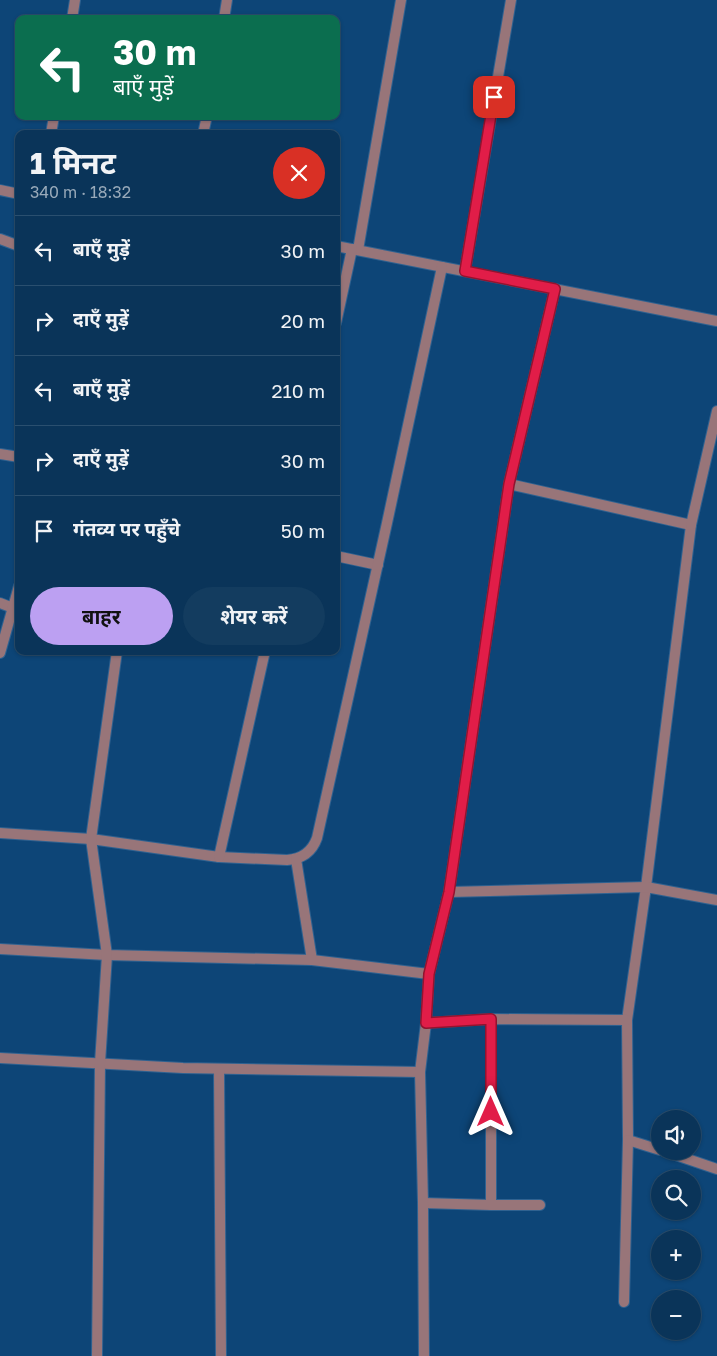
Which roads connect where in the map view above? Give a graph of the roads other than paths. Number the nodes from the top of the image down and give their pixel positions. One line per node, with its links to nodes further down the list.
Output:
1 (75, 0): 5 (street)
2 (227, 0): 6 (street)
3 (401, 0): 12 (street)
4 (511, 0): 14 (street)
5 (73, 15)
6 (225, 15)
7 (0, 190): 8 (street)
8 (15, 193)
9 (0, 239): 10 (street)
10 (15, 245)
11 (340, 247): 12 (street)
12 (355, 250): 13 (street); 16 (street)
13 (442, 267): 14 (street); 24 (street)
14 (465, 271): 15 (street)
15 (555, 289): 17 (street); 21 (street)
16 (340, 308)
17 (717, 321)
18 (717, 411): 22 (street)
19 (0, 454): 20 (street)
20 (15, 456)
21 (509, 484): 22 (street); 36 (street)
22 (691, 525): 35 (street)
23 (340, 557): 24 (street)
24 (378, 564): 34 (street)
25 (0, 603): 26 (street)
26 (15, 610)
27 (15, 613): 28 (street)
28 (0, 653)
29 (116, 655): 32 (street)
30 (264, 655): 33 (street)
31 (0, 833): 32 (street)
32 (91, 839): 33 (street); 39 (street)
33 (219, 857): 34 (street)
34 (296, 859): 40 (street)
35 (646, 887): 36 (street); 37 (street); 43 (street)
36 (449, 892): 41 (street)
37 (717, 900)
38 (0, 949): 39 (street)
39 (107, 955): 40 (street); 46 (street)
40 (312, 960): 41 (street)
41 (429, 974): 44 (street)
42 (491, 1019): 43 (street); 44 (street); 55 (street)
43 (627, 1020): 49 (street)
44 (426, 1023): 48 (street)
45 (0, 1058): 46 (street)
46 (100, 1063): 47 (street); 57 (street)
47 (219, 1069): 48 (street); 58 (street)
48 (420, 1072): 53 (street)
49 (628, 1140): 50 (street); 56 (street)
50 (651, 1147)
51 (692, 1160): 52 (street)
52 (717, 1168)
53 (424, 1203): 55 (street); 59 (street)
54 (540, 1205): 55 (street)
55 (491, 1206)
56 (624, 1302)
57 (97, 1356)
58 (221, 1356)
59 (424, 1356)

